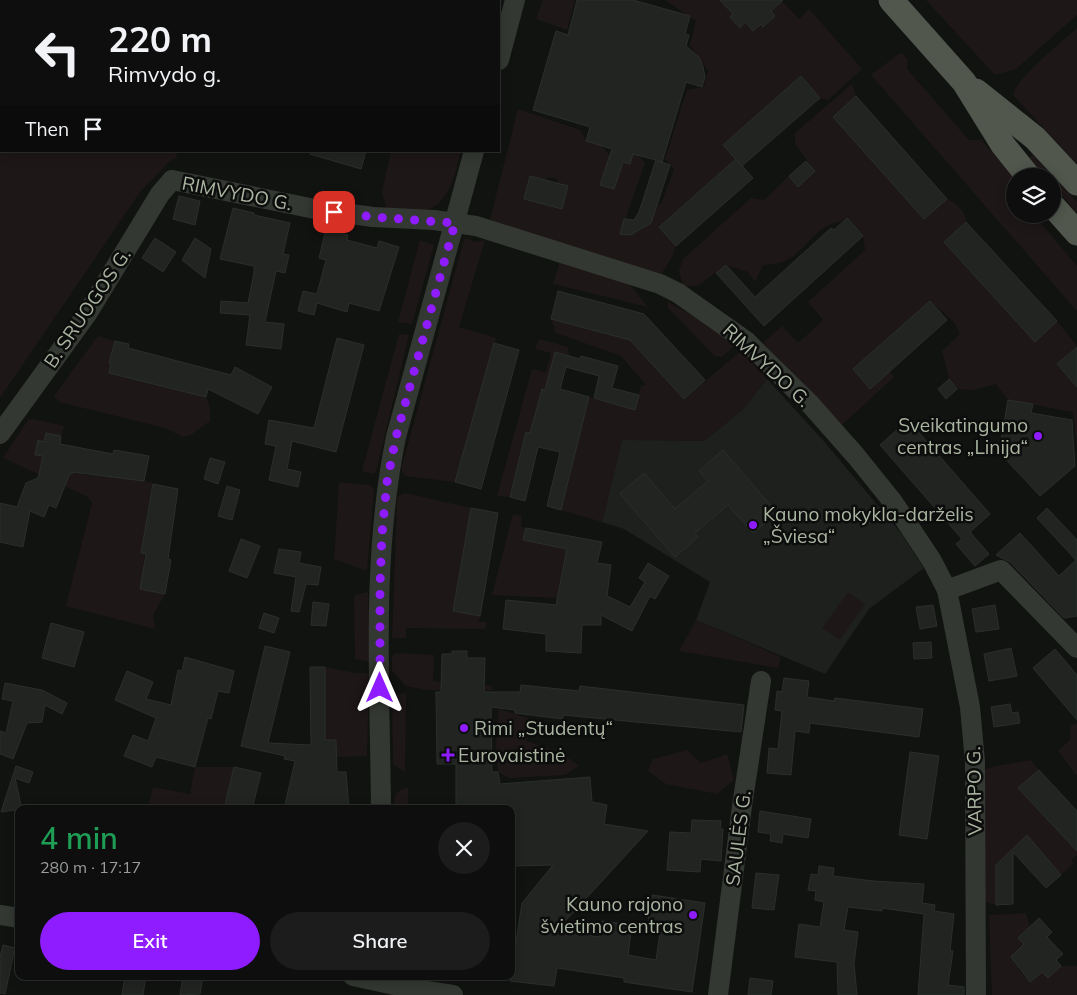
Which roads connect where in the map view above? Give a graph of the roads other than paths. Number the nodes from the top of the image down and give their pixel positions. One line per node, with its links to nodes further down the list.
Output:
1 (515, 0): 3 (street)
2 (891, 0): 4 (main road)
3 (500, 56)
4 (964, 82): 6 (main road); 8 (main road)
5 (474, 152): 10 (street)
6 (1021, 168)
7 (172, 180): 10 (street, RIMVYDO G.); 12 (street, B. SRUOGOS G.)
8 (1077, 183)
9 (1061, 214): 11 (main road)
10 (455, 223): 13 (street, RIMVYDO G.); 16 (street)
11 (1077, 232)
12 (0, 434)
13 (947, 590): 14 (street); 23 (street, VARPO G.)
14 (1077, 648)
15 (760, 681): 22 (street, SAULĖS G.)
16 (381, 805)
17 (0, 915): 18 (street)
18 (15, 917)
19 (369, 980): 20 (street)
20 (385, 984): 21 (street)
21 (453, 995)
22 (718, 995)
23 (976, 995)

